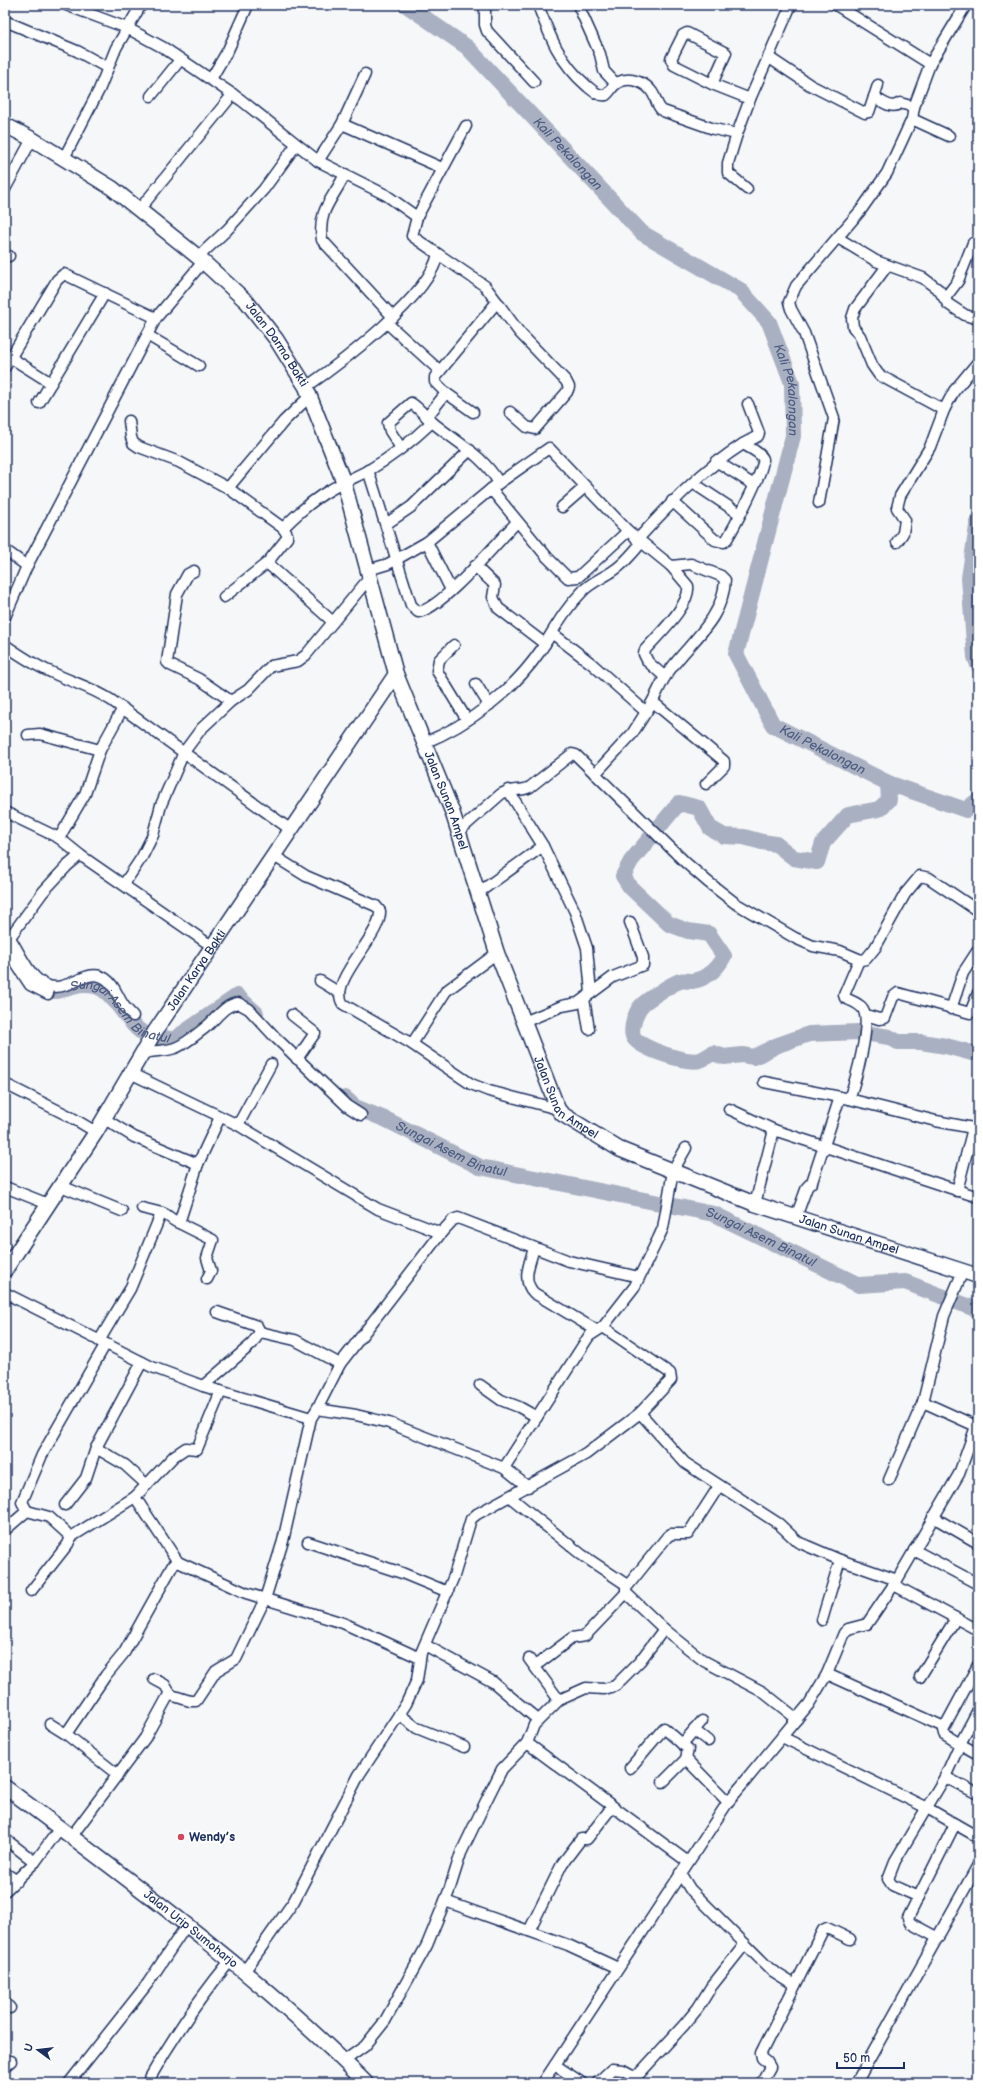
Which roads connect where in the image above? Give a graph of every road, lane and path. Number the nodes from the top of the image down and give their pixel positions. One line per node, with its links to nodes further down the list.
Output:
1 (66, 5): 11 (street)
2 (141, 5): 11 (street)
3 (248, 5): 17 (street)
4 (485, 5): 18 (street)
5 (538, 5): 19 (street)
6 (578, 5): 19 (street)
7 (791, 5): 12 (street)
8 (836, 5): 14 (street)
9 (966, 5): 14 (street)
10 (5, 21): 15 (street)
11 (127, 28): 13 (street); 15 (street)
12 (768, 57): 24 (street); 25 (street)
13 (180, 60): 17 (street); 23 (street)
14 (930, 64): 26 (street)
15 (108, 68): 35 (street)
16 (365, 74): 28 (street)
17 (211, 79): 22 (street)
18 (534, 82)
19 (616, 84): 31 (street)
20 (712, 84): 20 (street); 25 (street)
21 (878, 85): 24 (street)
22 (233, 94): 34 (street); 41 (street)
23 (151, 96)
24 (874, 97): 26 (street)
25 (750, 99): 31 (street)
26 (914, 107): 27 (street)
27 (912, 119): 32 (street); 43 (street)
28 (342, 124): 36 (street); 37 (street)
29 (5, 125): 33 (street, Jalan Darma Bakti)
30 (466, 126): 37 (street)
31 (737, 134): 40 (street)
32 (949, 136)
33 (32, 139): 35 (street, Jalan Darma Bakti); 39 (street)
34 (296, 145): 36 (street); 46 (street)
35 (64, 158): 41 (street, Jalan Darma Bakti)
36 (318, 161): 38 (street)
37 (442, 168): 42 (street)
38 (345, 174): 42 (street); 53 (street)
39 (5, 189)
40 (747, 189)
41 (139, 210): 46 (street, Jalan Darma Bakti)
42 (417, 217): 45 (street)
43 (838, 238): 47 (street); 83 (street)
44 (978, 241): 49 (street)
45 (438, 254): 50 (street); 53 (street)
46 (200, 260): 51 (street); 61 (street, Jalan Darma Bakti)
47 (887, 266): 49 (street); 65 (street)
48 (104, 293): 51 (street); 55 (street); 60 (street)
49 (945, 298): 52 (street)
50 (497, 302): 59 (street); 67 (street)
51 (156, 318): 54 (street)
52 (978, 319)
53 (390, 320): 59 (street); 61 (street)
54 (147, 335): 57 (street); 96 (street)
55 (8, 356): 58 (street); 60 (street)
56 (978, 362): 65 (street)
57 (199, 366)
58 (5, 367)
59 (440, 371): 62 (street)
60 (51, 383): 63 (street)
61 (308, 391): 75 (street, Jalan Darma Bakti); 80 (street)
62 (446, 392): 66 (street); 69 (street)
63 (39, 403)
64 (748, 404): 70 (street)
65 (944, 410): 92 (street)
66 (473, 412)
67 (510, 412)
68 (129, 420): 80 (street)
69 (430, 420): 71 (street); 71 (street); 72 (street)
70 (743, 444): 73 (street); 78 (street)
71 (401, 448): 74 (street)
72 (470, 450): 76 (street); 87 (street)
73 (716, 461): 77 (street); 78 (street)
74 (368, 470): 75 (street); 87 (street)
75 (352, 479): 88 (street); 100 (street, Jalan Darma Bakti)
76 (499, 483): 79 (street); 81 (street)
77 (693, 483): 82 (street); 85 (street)
78 (754, 486): 85 (street)
79 (585, 487): 84 (street); 89 (street)
80 (228, 488): 88 (street)
81 (491, 490): 86 (street); 91 (street)
82 (672, 501): 85 (street); 90 (street)
83 (819, 504)
84 (562, 508)
85 (740, 514)
86 (517, 522): 89 (street); 97 (street)
87 (386, 524): 94 (street)
88 (283, 528): 95 (street)
89 (628, 531): 90 (street)
90 (639, 541): 98 (street); 105 (street)
91 (427, 542): 94 (street); 101 (street)
92 (897, 542)
93 (5, 550): 96 (street)
94 (397, 559): 100 (street); 101 (street)
95 (267, 563): 102 (street); 104 (street)
96 (27, 566): 103 (street)
97 (474, 566): 101 (street); 107 (street)
98 (671, 566): 110 (street); 110 (street)
99 (194, 571): 112 (street)
100 (369, 574): 104 (street); 109 (street, Jalan Darma Bakti)
101 (451, 590)
102 (224, 597)
103 (5, 617)
104 (334, 622): 112 (street)
105 (552, 633): 107 (street); 116 (street)
106 (5, 644): 115 (street)
107 (545, 644): 114 (street)
108 (454, 645): 117 (street)
109 (396, 674): 119 (street, Jalan Sunan Ampel); 126 (street, Jalan Karya Bakti)
110 (665, 677): 113 (street)
111 (476, 684): 114 (street)
112 (231, 701): 121 (street)
113 (653, 702): 116 (street); 123 (street)
114 (489, 705): 117 (street)
115 (123, 708): 120 (street); 121 (street)
116 (646, 712): 122 (street)
117 (467, 720): 119 (street)
118 (28, 734): 120 (street)
119 (424, 743): 127 (street, Jalan Sunan Ampel)
120 (100, 750): 128 (street)
121 (184, 752): 126 (street); 132 (street)
122 (595, 774): 124 (street); 140 (street)
123 (706, 784)
124 (508, 790): 127 (street); 129 (street)
125 (5, 812): 128 (street)
126 (291, 830): 131 (street, Jalan Karya Bakti)
127 (458, 832): 133 (street, Jalan Sunan Ampel)
128 (59, 838): 130 (street)
129 (543, 846): 133 (street); 146 (street)
130 (80, 855): 132 (street); 136 (street)
131 (274, 856): 137 (street, Jalan Karya Bakti); 143 (street)
132 (124, 884): 137 (street)
133 (478, 893): 139 (street, Jalan Sunan Ampel)
134 (978, 912): 140 (street)
135 (630, 922): 146 (street)
136 (7, 941): 141 (street)
137 (213, 947): 153 (street, Jalan Karya Bakti)
138 (978, 950): 147 (street)
139 (497, 953): 151 (street, Jalan Sunan Ampel); 154 (street)
140 (859, 960): 149 (street)
141 (33, 981): 145 (street); 150 (street)
142 (320, 981): 143 (street)
143 (340, 993): 154 (street)
144 (978, 993): 147 (street)
145 (48, 994)
146 (587, 996): 151 (street); 152 (street)
147 (951, 1009): 149 (street)
148 (292, 1015): 155 (street)
149 (866, 1015): 160 (street)
150 (133, 1016)
151 (524, 1022): 161 (street, Jalan Sunan Ampel)
152 (589, 1029)
153 (147, 1044): 155 (street); 157 (street, Jalan Karya Bakti)
154 (412, 1044): 161 (street)
155 (298, 1058): 163 (street)
156 (271, 1064): 166 (street)
157 (130, 1073): 164 (street); 165 (street, Jalan Karya Bakti)
158 (764, 1082): 160 (street)
159 (5, 1084): 169 (street)
160 (844, 1098): 167 (street); 170 (street)
161 (558, 1109): 173 (street, Jalan Sunan Ampel)
162 (729, 1109): 168 (street)
163 (361, 1115)
164 (220, 1117): 166 (street); 172 (street)
165 (104, 1118): 169 (street, Jalan Karya Bakti); 172 (street)
166 (238, 1125): 185 (street)
167 (975, 1129): 176 (street)
168 (774, 1130): 170 (street); 179 (street)
169 (96, 1132): 174 (street, Jalan Karya Bakti)
170 (825, 1145): 176 (street); 183 (street)
171 (686, 1148): 173 (street)
172 (198, 1164): 184 (street)
173 (673, 1171): 179 (street, Jalan Sunan Ampel); 190 (street)
174 (61, 1186): 178 (street, Jalan Karya Bakti); 181 (street)
175 (5, 1187): 178 (street)
176 (957, 1191): 177 (street)
177 (978, 1197)
178 (48, 1204): 187 (street, Jalan Karya Bakti)
179 (754, 1204): 183 (street, Jalan Sunan Ampel)
180 (142, 1208): 182 (street)
181 (122, 1211)
182 (162, 1212): 184 (street); 196 (street)
183 (796, 1217): 188 (street, Jalan Sunan Ampel)
184 (179, 1223): 191 (street)
185 (441, 1233): 186 (street); 198 (street)
186 (534, 1248): 190 (street); 194 (street)
187 (5, 1270)
188 (963, 1271): 189 (street, Jalan Sunan Ampel); 202 (street)
189 (978, 1276)
190 (639, 1277): 194 (street)
191 (207, 1279)
192 (5, 1293): 196 (street)
193 (216, 1312): 195 (street)
194 (599, 1329): 204 (street); 205 (street)
195 (260, 1332): 198 (street); 200 (street)
196 (102, 1343): 197 (street); 217 (street)
197 (142, 1362): 200 (street); 208 (street)
198 (340, 1364): 203 (street)
199 (480, 1385): 205 (street)
200 (203, 1386): 201 (street)
201 (221, 1391): 206 (street); 211 (street)
202 (923, 1402): 207 (street); 210 (street)
203 (317, 1409): 206 (street); 209 (street)
204 (640, 1413): 212 (street); 213 (street)
205 (537, 1417): 209 (street)
206 (311, 1418): 231 (street)
207 (977, 1423): 218 (street)
208 (96, 1448): 211 (street); 216 (street)
209 (504, 1468): 213 (street)
210 (889, 1480)
211 (147, 1484): 214 (street)
212 (719, 1486): 224 (street); 228 (street)
213 (528, 1487): 215 (street)
214 (135, 1497): 220 (street); 225 (street)
215 (510, 1497): 228 (street); 230 (street)
216 (65, 1505)
217 (27, 1511): 219 (street); 220 (street)
218 (933, 1517): 222 (street); 223 (street)
219 (5, 1530)
220 (71, 1537): 229 (street)
221 (308, 1542): 230 (street)
222 (978, 1543)
223 (914, 1550): 226 (street); 227 (street)
224 (840, 1560): 226 (street); 233 (street)
225 (178, 1562): 231 (street); 252 (street)
226 (896, 1583): 232 (street); 239 (street)
227 (978, 1584)
228 (626, 1589): 234 (street); 243 (street)
229 (31, 1590)
230 (448, 1592): 236 (street)
231 (266, 1598): 237 (street); 242 (street)
232 (956, 1618): 235 (street); 240 (street)
233 (822, 1620)
234 (664, 1629): 243 (street); 247 (street)
235 (978, 1630)
236 (425, 1645): 237 (street); 246 (street)
237 (420, 1658): 245 (street)
238 (978, 1665): 250 (street)
239 (827, 1674): 247 (street); 250 (street)
240 (920, 1677)
241 (154, 1679): 242 (street)
242 (171, 1695): 262 (street)
243 (559, 1700): 246 (street)
244 (978, 1710): 257 (street)
245 (399, 1714): 258 (street); 291 (street)
246 (538, 1720): 255 (street)
247 (797, 1720): 253 (street)
248 (702, 1721): 251 (street)
249 (50, 1724): 252 (street)
250 (944, 1727): 257 (street)
251 (694, 1730): 254 (street); 256 (street)
252 (66, 1734): 262 (street)
253 (782, 1737): 267 (street); 269 (street)
254 (708, 1741)
255 (527, 1743): 268 (street); 283 (street)
256 (682, 1744): 260 (street); 261 (street)
257 (960, 1744): 259 (street); 263 (street)
258 (464, 1747)
259 (978, 1754)
260 (686, 1759): 264 (street); 267 (street)
261 (630, 1768)
262 (118, 1775): 272 (street)
263 (945, 1777): 266 (street); 269 (street)
264 (663, 1782)
265 (5, 1788): 271 (street, Jalan Urip Sumoharjo)
266 (978, 1794)
267 (728, 1802): 276 (street)
268 (612, 1807): 276 (street); 285 (street)
269 (927, 1808): 270 (street); 282 (street)
270 (955, 1824): 273 (street); 282 (street)
271 (60, 1828): 272 (street, Jalan Urip Sumoharjo); 275 (street)
272 (71, 1837): 284 (street, Jalan Urip Sumoharjo)
273 (978, 1837)
274 (5, 1839): 275 (street)
275 (35, 1862): 280 (street)
276 (688, 1862): 279 (street)
277 (978, 1865): 286 (street)
278 (5, 1873): 280 (street)
279 (680, 1873): 288 (street); 290 (street)
280 (17, 1881): 281 (street)
281 (5, 1891)
282 (919, 1897): 286 (street)
283 (445, 1901): 285 (street); 293 (street)
284 (186, 1926): 289 (street, Jalan Urip Sumoharjo); 295 (street)
285 (529, 1931): 290 (street)
286 (938, 1938): 302 (street)
287 (850, 1939): 292 (street)
288 (745, 1944): 292 (street); 300 (street)
289 (230, 1961): 291 (street, Jalan Urip Sumoharjo); 296 (street)
290 (618, 1968): 294 (street)
291 (244, 1972): 293 (street, Jalan Urip Sumoharjo)
292 (795, 1985): 301 (street)
293 (344, 2061): 297 (street, Jalan Urip Sumoharjo)
294 (555, 2066): 298 (street); 299 (street)
295 (69, 2083)
296 (147, 2083)
297 (366, 2083)
298 (543, 2083)
299 (582, 2083)
300 (597, 2083)
301 (761, 2083)
302 (856, 2083)

